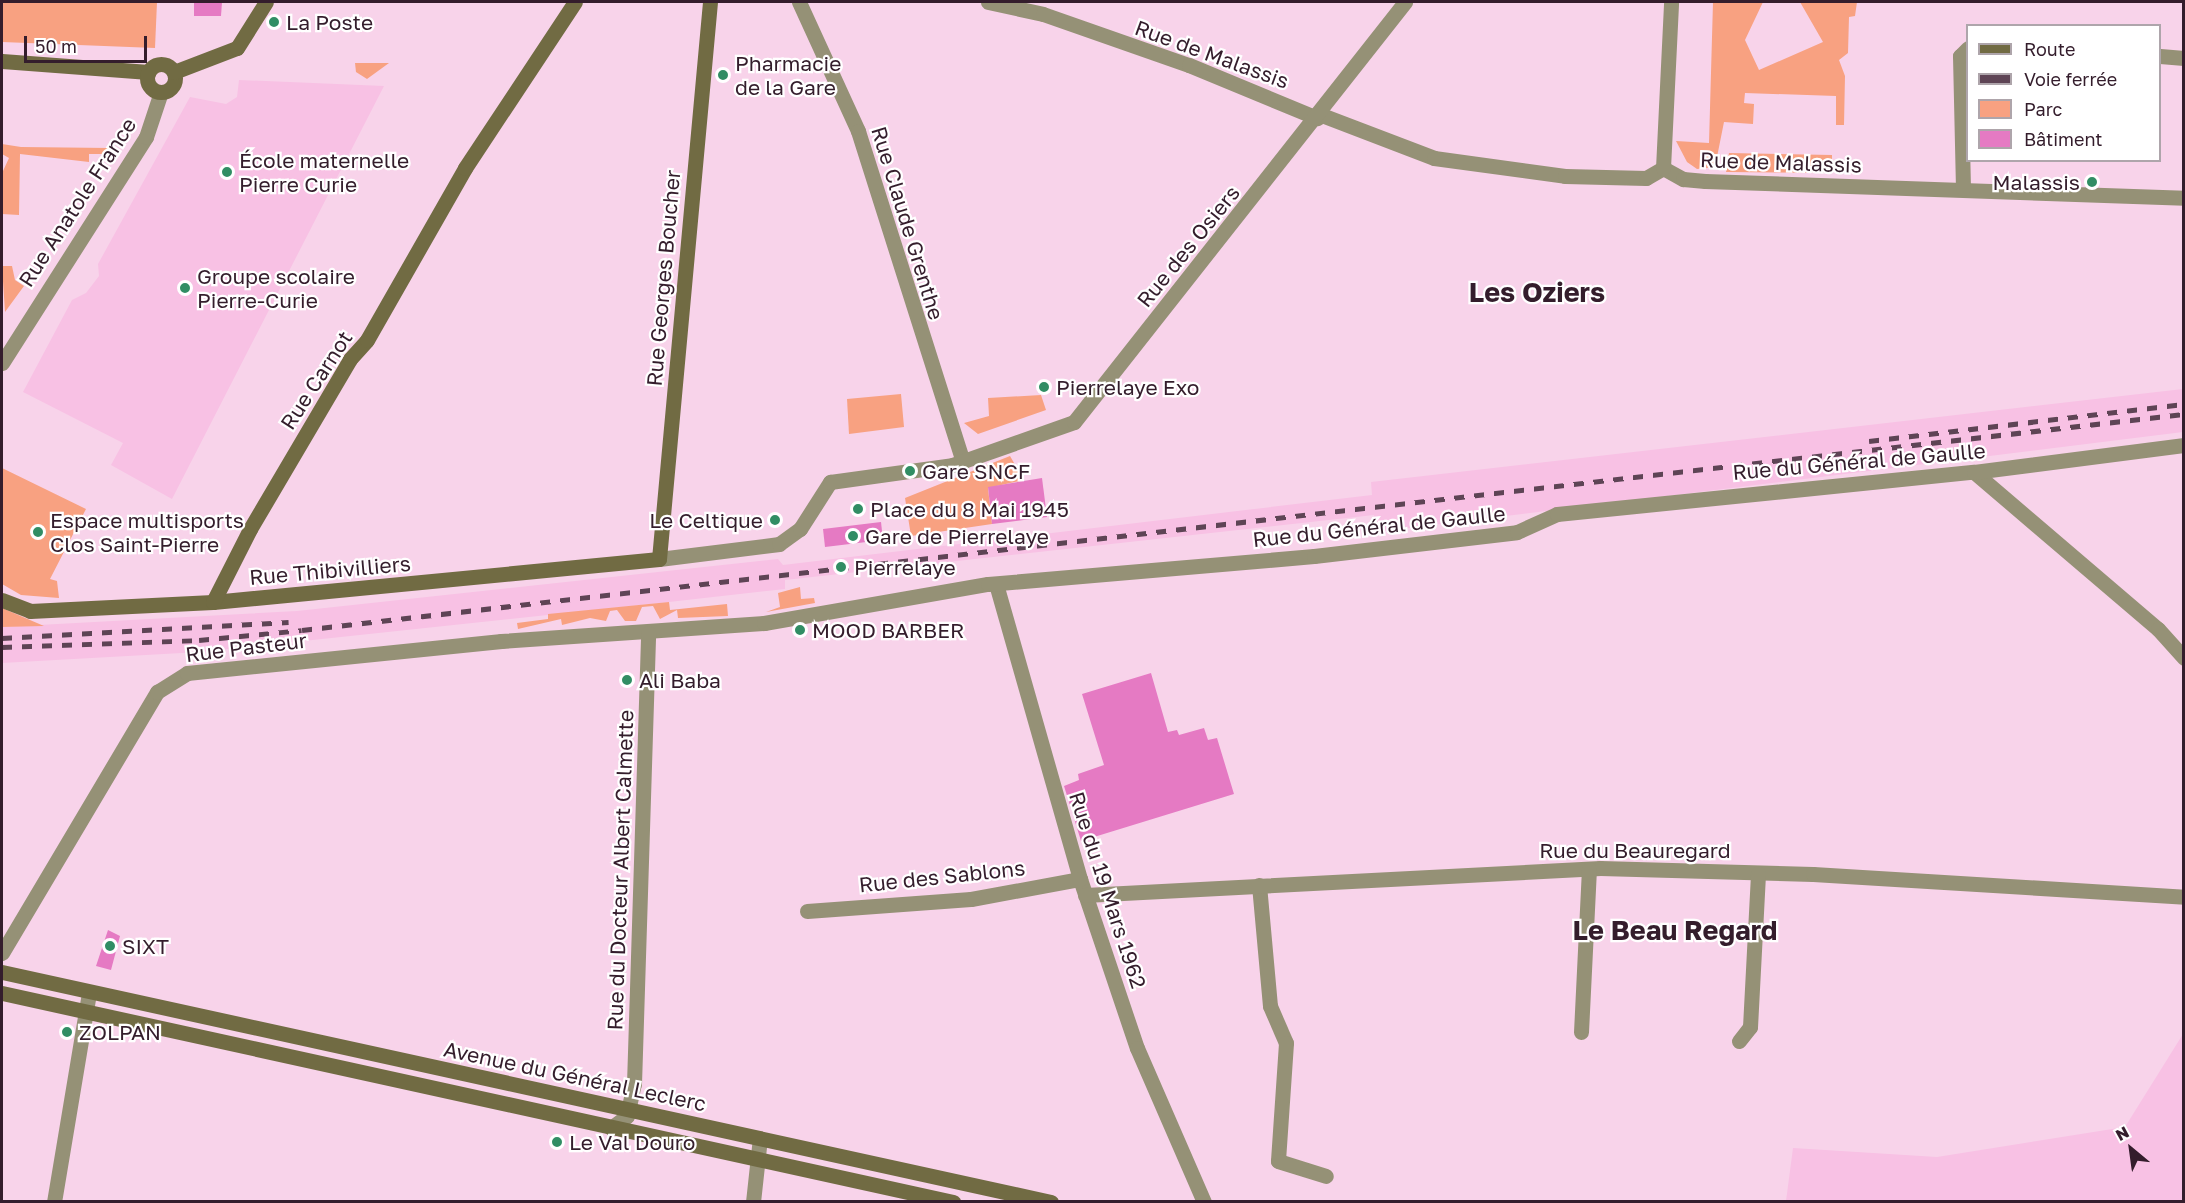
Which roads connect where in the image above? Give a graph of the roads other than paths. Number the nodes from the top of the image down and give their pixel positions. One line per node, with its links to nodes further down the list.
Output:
1 (266, 2): 13 (street)
2 (575, 2): 26 (street, Rue Carnot)
3 (710, 2): 23 (street, Rue Georges Boucher)
4 (799, 2): 21 (street, Rue Claude Grenthe)
5 (988, 2): 15 (street, Rue de Malassis)
6 (1405, 2): 15 (street, Rue des Osiers)
7 (1671, 2): 16 (street)
8 (1966, 50): 17 (street)
9 (2161, 56): 10 (street)
10 (2184, 58)
11 (2, 62): 12 (street)
12 (149, 72): 13 (street); 14 (street)
13 (174, 72): 14 (street)
14 (161, 92): 19 (street, Rue Anatole France)
15 (1318, 116): 16 (street, Rue de Malassis); 21 (street, Rue des Osiers)
16 (1663, 168): 17 (street, Rue de Malassis)
17 (1963, 188): 18 (street, Rue de Malassis)
18 (2184, 198)
19 (2, 363)
20 (2184, 445): 22 (street, Rue du Général de Gaulle)
21 (963, 462): 23 (street)
22 (1974, 472): 24 (street, Rue du Général de Gaulle); 28 (street)
23 (659, 559): 26 (street, Rue Thibivilliers)
24 (996, 584): 27 (street, Rue du Général de Gaulle); 31 (street, Rue du 19 Mars 1962)
25 (3, 600): 26 (street, Rue Thibivilliers)
26 (213, 602)
27 (648, 633): 36 (street, Rue Pasteur); 44 (street, Rue du Docteur Albert Calmette)
28 (2184, 658)
29 (1589, 869): 30 (street, Rue du Beauregard); 32 (street, Rue du Beauregard); 42 (street)
30 (1758, 873): 34 (street, Rue du Beauregard); 43 (street)
31 (1080, 879): 33 (street, Rue du 19 Mars 1962); 35 (street, Rue des Sablons)
32 (1259, 885): 33 (street, Rue du Beauregard); 48 (street)
33 (1085, 895): 53 (street, Rue du 19 Mars 1962)
34 (2184, 897)
35 (807, 911)
36 (2, 953)
37 (2, 972): 38 (street, Avenue du Général Leclerc)
38 (89, 992): 40 (street, Avenue du Général Leclerc); 41 (street)
39 (2, 993): 41 (street, Avenue du Général Leclerc)
40 (111, 996): 41 (street); 44 (street, Avenue du Général Leclerc)
41 (86, 1012): 45 (street, Avenue du Général Leclerc); 49 (street)
42 (1581, 1032)
43 (1739, 1041)
44 (630, 1109): 45 (street); 46 (street, Avenue du Général Leclerc)
45 (610, 1128): 47 (street, Avenue du Général Leclerc)
46 (760, 1138): 47 (street); 52 (street, Avenue du Général Leclerc)
47 (755, 1158): 50 (street); 51 (street, Avenue du Général Leclerc)
48 (1326, 1176)
49 (54, 1202)
50 (753, 1202)
51 (953, 1202)
52 (1051, 1202)
53 (1204, 1202)

